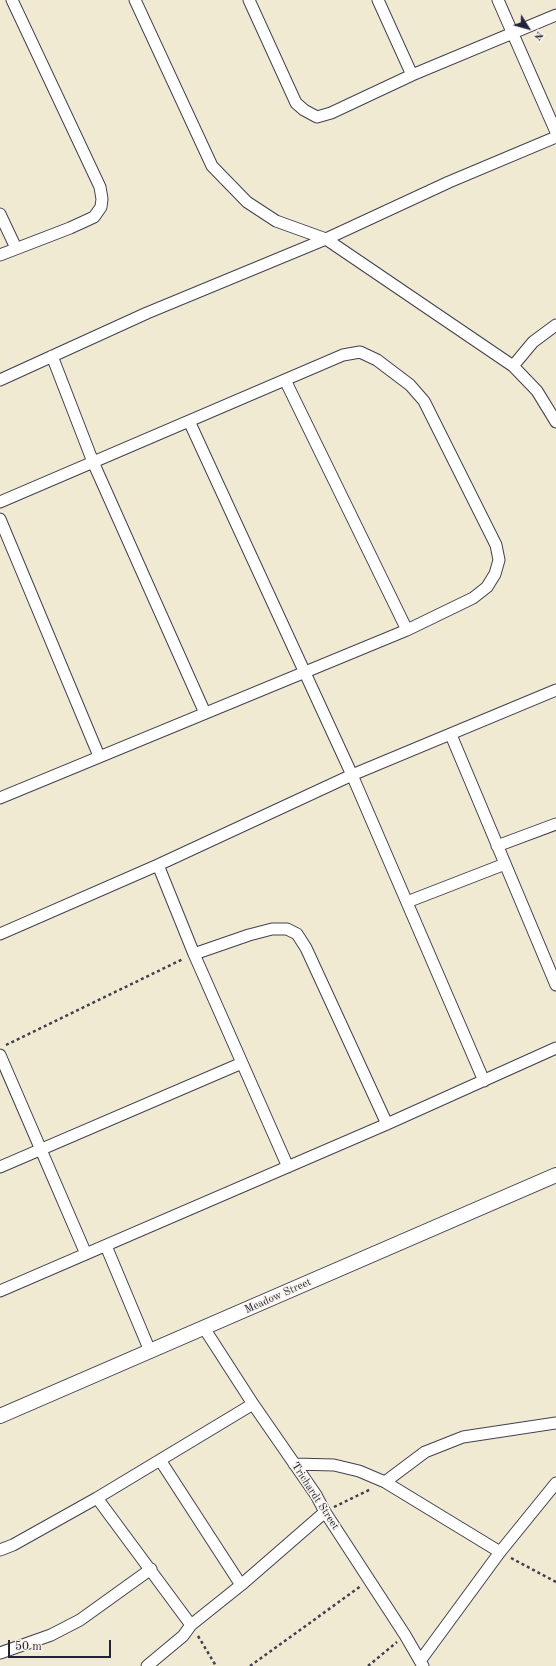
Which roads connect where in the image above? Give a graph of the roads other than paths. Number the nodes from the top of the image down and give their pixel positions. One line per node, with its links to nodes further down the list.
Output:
1 (12, 0): 13 (street)
2 (135, 0): 12 (street)
3 (249, 0): 8 (street)
4 (378, 0): 8 (street)
5 (498, 0): 7 (street)
6 (556, 15): 7 (street)
7 (513, 33): 8 (street); 9 (street)
8 (412, 75)
9 (556, 132)
10 (556, 137): 12 (street)
11 (0, 214): 13 (street)
12 (326, 239): 16 (street); 17 (street)
13 (16, 248): 14 (street)
14 (0, 255)
15 (556, 325): 17 (street)
16 (52, 356): 18 (street); 22 (street)
17 (513, 366): 21 (street)
18 (0, 380)
19 (285, 380): 20 (street); 25 (street); 25 (street)
20 (189, 421): 22 (street); 26 (street)
21 (556, 422)
22 (93, 462): 23 (street); 28 (street)
23 (0, 502)
24 (0, 519): 30 (street)
25 (407, 630): 26 (street)
26 (304, 673): 28 (street); 31 (street)
27 (556, 690): 29 (street)
28 (205, 713): 30 (street)
29 (451, 735): 31 (street); 34 (street)
30 (99, 756): 32 (street)
31 (352, 775): 36 (street); 37 (street)
32 (1, 795)
33 (556, 824): 34 (street)
34 (498, 846): 35 (street)
35 (505, 864): 37 (street); 40 (street)
36 (158, 865): 38 (street); 39 (street)
37 (406, 902): 44 (street)
38 (0, 934)
39 (194, 954): 43 (street); 45 (street)
40 (556, 985)
41 (556, 1048): 44 (street)
42 (0, 1054): 46 (street)
43 (242, 1063): 46 (street); 48 (street)
44 (484, 1081): 45 (street)
45 (387, 1124): 48 (street)
46 (40, 1150): 47 (street); 51 (street)
47 (0, 1167)
48 (288, 1167): 50 (street)
49 (556, 1175): 53 (street, Meadow Street)
50 (106, 1246): 51 (street); 54 (street)
51 (86, 1254): 52 (street)
52 (0, 1291)
53 (204, 1328): 54 (street, Meadow Street); 55 (street, Trichardt Street)
54 (150, 1352): 56 (street, Meadow Street)
55 (253, 1404): 58 (street); 59 (street, Trichardt Street)
56 (0, 1416)
57 (556, 1423): 60 (street)
58 (160, 1460): 62 (street); 67 (street)
59 (294, 1464): 60 (street); 63 (street, Trichardt Street)
60 (385, 1482): 65 (street)
61 (556, 1483): 65 (street)
62 (97, 1498): 64 (street); 66 (street)
63 (325, 1512): 67 (street); 70 (street, Trichardt Street)
64 (0, 1550)
65 (500, 1552): 70 (street)
66 (151, 1569): 68 (street); 69 (street)
67 (241, 1585): 68 (street)
68 (191, 1625): 71 (street)
69 (0, 1653)
70 (422, 1664)
71 (147, 1666)

